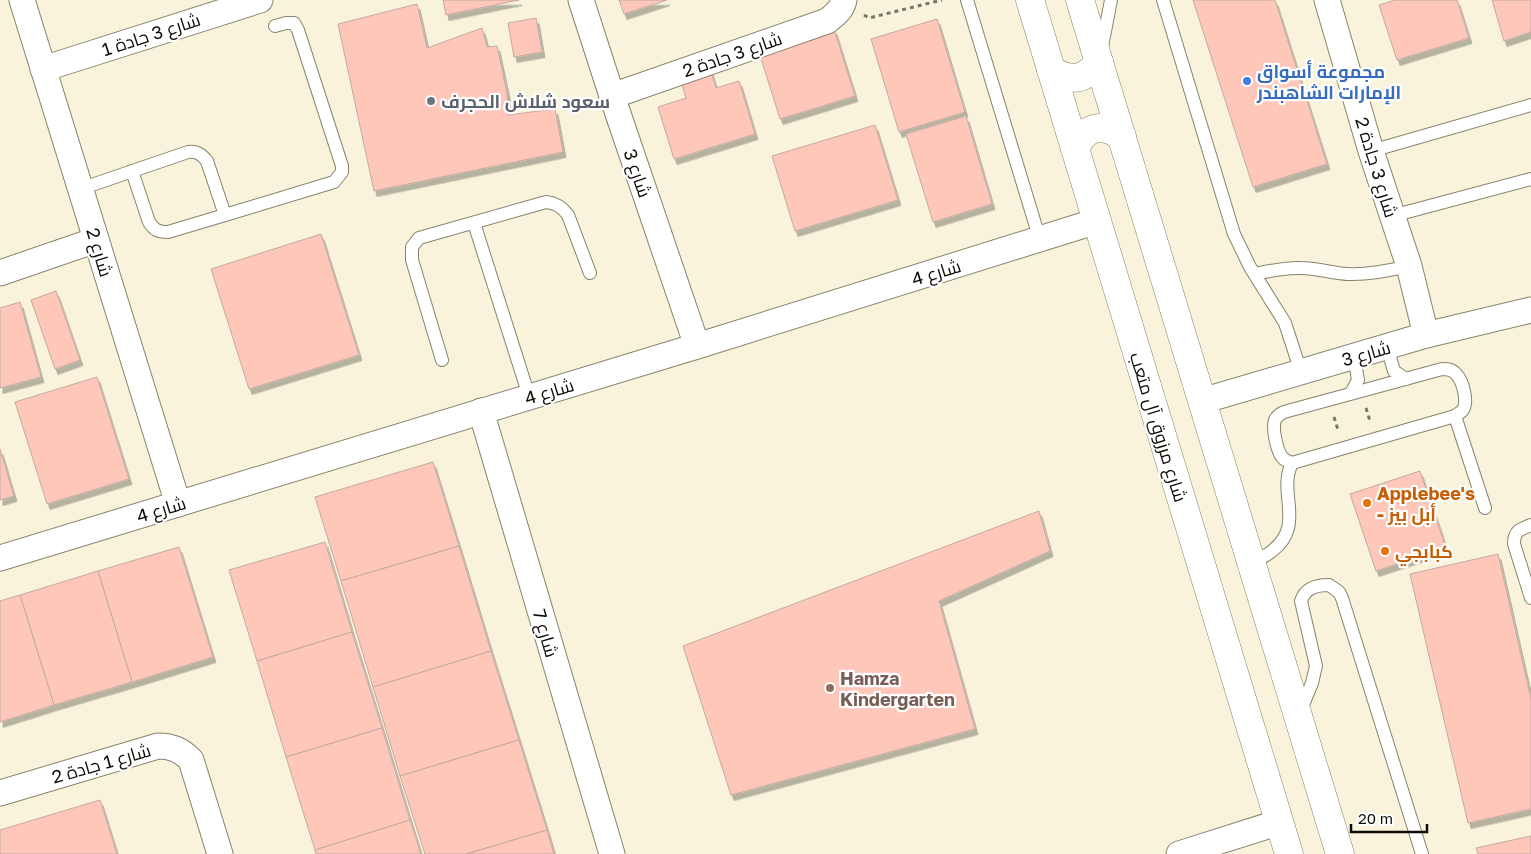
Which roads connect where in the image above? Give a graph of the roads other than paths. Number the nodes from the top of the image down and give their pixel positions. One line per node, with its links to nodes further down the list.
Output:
1 (22, 0): 13 (street, شارع 2)
2 (260, 0): 13 (street, شارع 3 جادة 1)
3 (581, 0): 15 (street, شارع 3)
4 (967, 0): 28 (lane)
5 (1030, 0): 14 (main road, شارع مرزوق آل متعب)
6 (1080, 0): 12 (main road)
7 (1111, 0): 12 (lane)
8 (1164, 0): 32 (lane)
9 (1327, 0): 19 (street, شارع 3 جادة 2)
10 (843, 2): 15 (street, شارع 3 جادة 2)
11 (275, 26): 23 (lane)
12 (1099, 62): 14 (main road); 17 (main road)
13 (43, 69): 22 (street, شارع 2)
14 (1051, 70): 18 (main road, شارع مرزوق آل متعب)
15 (612, 96): 35 (street, شارع 3)
16 (1531, 105): 19 (lane)
17 (1122, 137): 18 (main road); 43 (main road)
18 (1075, 149): 25 (main road, شارع مرزوق آل متعب)
19 (1372, 151): 24 (street, شارع 3 جادة 2)
20 (132, 171): 22 (lane); 23 (lane); 23 (lane)
21 (1531, 179): 24 (lane)
22 (80, 188): 27 (street, شارع 2)
23 (225, 214)
24 (1392, 216): 29 (street, شارع 3 جادة 2)
25 (1097, 222): 28 (street, شارع 4); 55 (main road, شارع مرزوق آل متعب)
26 (474, 223): 31 (lane); 38 (lane); 42 (lane)
27 (96, 240): 30 (street); 47 (street, شارع 2)
28 (1040, 240): 35 (street, شارع 4)
29 (1409, 266): 32 (lane); 34 (street, شارع 3 جادة 2)
30 (0, 273)
31 (590, 273)
32 (1255, 274): 39 (lane)
33 (1531, 310): 34 (street, شارع 3)
34 (1426, 335): 36 (street, شارع 3)
35 (696, 346): 42 (street, شارع 4)
36 (1387, 347): 37 (street, شارع 3); 40 (lane)
37 (1354, 356): 39 (street, شارع 3); 41 (lane)
38 (442, 360)
39 (1301, 372): 43 (street, شارع 3)
40 (1406, 378): 41 (lane); 45 (lane)
41 (1356, 392): 46 (lane)
42 (529, 396): 44 (street, شارع 4)
43 (1202, 401): 51 (main road)
44 (481, 411): 47 (street, شارع 4); 57 (street, شارع 7)
45 (1455, 416): 46 (lane); 48 (lane)
46 (1292, 463): 51 (lane)
47 (178, 504): 50 (street, شارع 4)
48 (1485, 508)
49 (1531, 525): 52 (lane)
50 (0, 558)
51 (1251, 562): 53 (main road)
52 (1531, 598)
53 (1298, 716): 60 (main road); 61 (lane)
54 (0, 793): 56 (street, شارع 1 جادة 2)
55 (1280, 822): 58 (street); 59 (main road, شارع مرزوق آل متعب)
56 (220, 854)
57 (612, 854)
58 (1179, 854)
59 (1289, 854)
60 (1340, 854)
61 (1422, 854)

